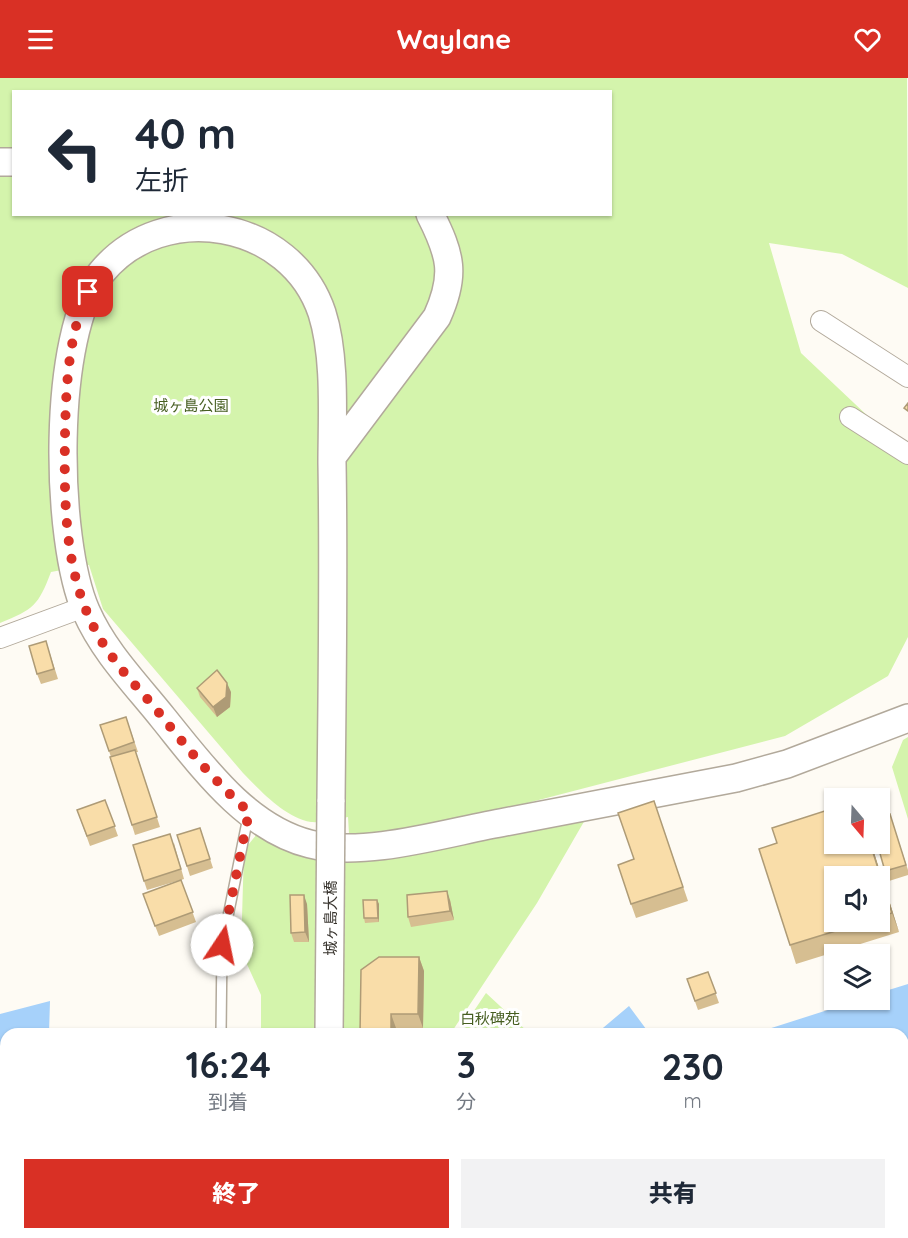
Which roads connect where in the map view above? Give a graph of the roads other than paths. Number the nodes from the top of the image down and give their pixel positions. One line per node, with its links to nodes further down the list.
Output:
1 (431, 216): 6 (street)
2 (821, 321): 3 (street)
3 (908, 377)
4 (850, 417): 5 (street)
5 (906, 449)
6 (332, 457): 7 (street, 城ヶ島大橋); 12 (street, 城ヶ島大橋, bridge)
7 (84, 607): 8 (street); 10 (street, 城ヶ島大橋)
8 (0, 638)
9 (906, 713): 10 (street, 城ヶ島大橋)
10 (249, 812): 11 (lane)
11 (220, 1028)
12 (329, 1028)

